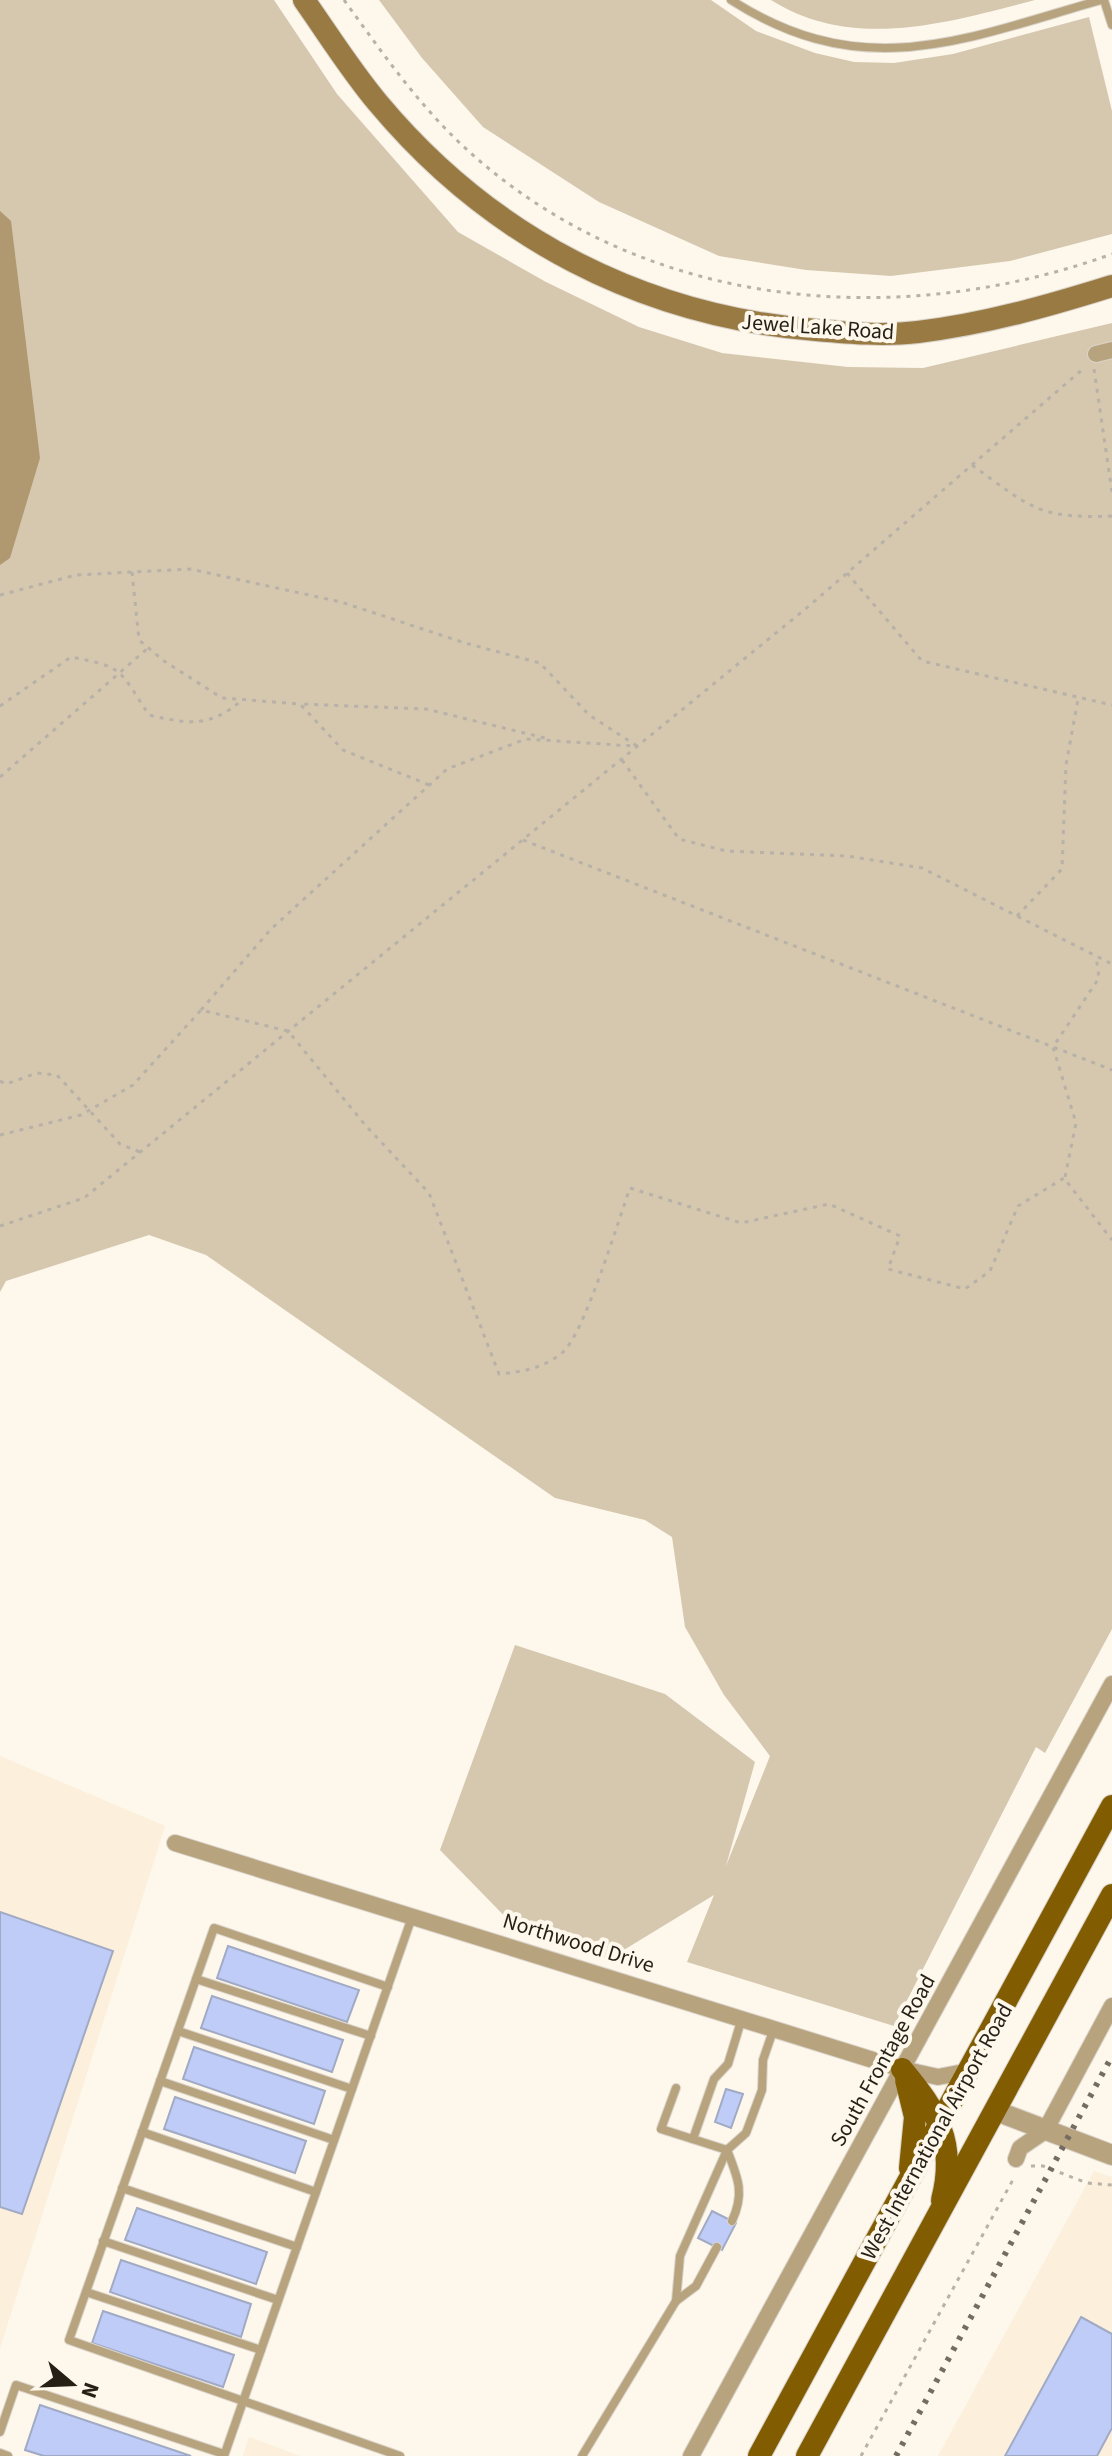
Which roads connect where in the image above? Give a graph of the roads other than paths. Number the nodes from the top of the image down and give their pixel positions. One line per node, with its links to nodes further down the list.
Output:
1 (304, 0): 5 (main road, Jewel Lake Road)
2 (731, 0): 3 (lane)
3 (1103, 0): 4 (lane)
4 (1112, 25)
5 (1112, 286)
6 (1112, 1684): 18 (street, South Frontage Road)
7 (1112, 1806): 19 (main road, West International Airport Road)
8 (175, 1843): 10 (street, Northwood Drive)
9 (1112, 1895): 23 (main road, West International Airport Road)
10 (413, 1916): 12 (lane); 14 (street, Northwood Drive)
11 (196, 1979): 12 (lane); 16 (lane); 17 (lane)
12 (388, 1987): 17 (lane)
13 (1112, 2006): 25 (street)
14 (742, 2017): 15 (street, Northwood Drive); 27 (lane)
15 (774, 2027): 18 (street, Northwood Drive); 29 (lane)
16 (178, 2031): 20 (lane); 22 (lane)
17 (371, 2036): 22 (lane)
18 (902, 2069): 19 (street, Northwood Drive); 24 (main road); 34 (main road); 51 (street, South Frontage Road)
19 (969, 2071): 24 (main road, West International Airport Road)
20 (160, 2081): 26 (lane); 28 (lane)
21 (676, 2088): 27 (lane)
22 (352, 2089): 28 (lane)
23 (996, 2111): 25 (street); 35 (main road, West International Airport Road)
24 (941, 2123): 34 (main road, West International Airport Road); 35 (main road)
25 (1045, 2131): 30 (street); 31 (street)
26 (142, 2132): 32 (lane); 33 (lane)
27 (693, 2139): 29 (lane)
28 (334, 2140): 33 (lane)
29 (727, 2150): 36 (lane); 42 (lane)
30 (1112, 2155)
31 (1016, 2159)
32 (122, 2188): 37 (lane); 38 (lane)
33 (316, 2192): 38 (lane)
34 (893, 2210): 52 (main road, West International Airport Road)
35 (937, 2220): 53 (main road, West International Airport Road)
36 (732, 2221)
37 (103, 2241): 40 (lane); 41 (lane)
38 (297, 2247): 41 (lane)
39 (717, 2247): 42 (lane)
40 (86, 2292): 43 (lane); 44 (lane)
41 (278, 2300): 43 (lane)
42 (676, 2301): 50 (lane)
43 (261, 2350): 44 (lane)
44 (242, 2402): 47 (lane); 49 (lane)
45 (0, 2432): 47 (lane)
46 (0, 2453): 48 (lane)
47 (224, 2455)
48 (8, 2456)
49 (400, 2456)
50 (582, 2456)
51 (691, 2456)
52 (759, 2456)
53 (807, 2456)

